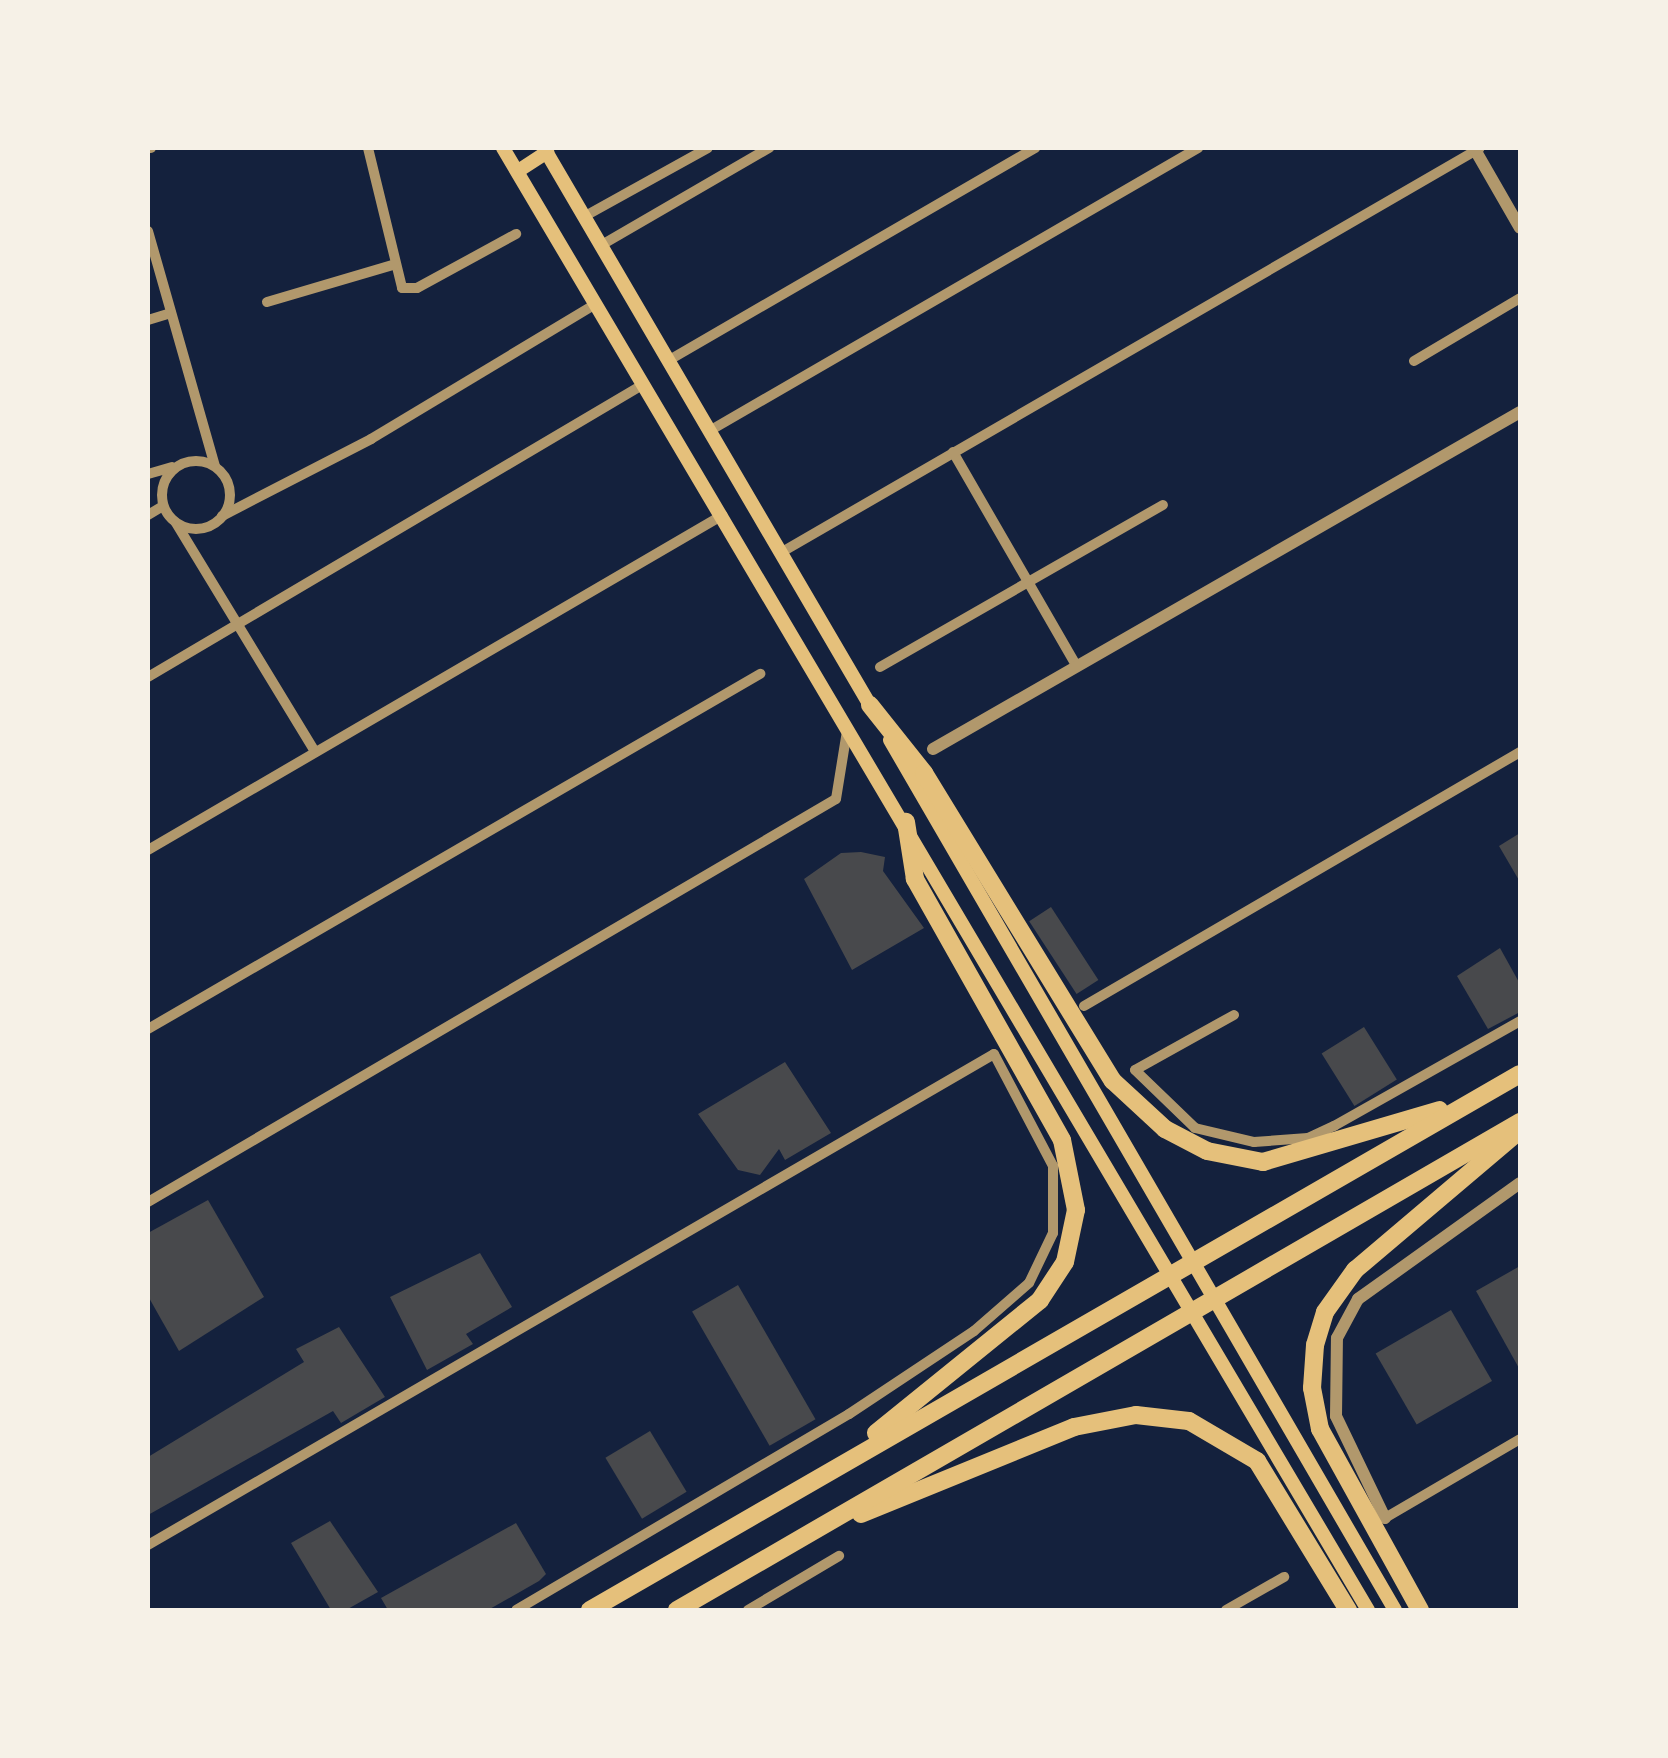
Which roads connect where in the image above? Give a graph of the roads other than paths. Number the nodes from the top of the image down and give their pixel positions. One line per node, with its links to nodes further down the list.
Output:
1 (368, 148): 15 (street)
2 (503, 148): 9 (main road)
3 (708, 148): 10 (street)
4 (769, 148): 14 (street)
5 (1035, 148): 21 (street)
6 (1198, 148): 25 (street)
7 (1477, 149): 11 (street); 26 (street)
8 (546, 150): 9 (main road); 10 (main road)
9 (518, 171): 18 (main road)
10 (588, 216): 14 (main road)
11 (1520, 228)
12 (148, 232): 19 (street)
13 (516, 234): 15 (street)
14 (604, 244): 21 (main road)
15 (396, 264): 17 (street)
16 (1520, 298): 22 (street)
17 (267, 302)
18 (596, 304): 23 (main road); 33 (street)
19 (171, 313): 20 (street); 28 (street)
20 (148, 320)
21 (671, 358): 25 (main road)
22 (1414, 361)
23 (644, 384): 34 (main road); 38 (street)
24 (1520, 412): 40 (street)
25 (712, 430): 36 (main road)
26 (953, 452): 36 (street); 37 (street)
27 (178, 466): 28 (street); 29 (street); 31 (street)
28 (214, 466): 33 (street)
29 (148, 474)
30 (1164, 505): 37 (street)
31 (164, 506): 32 (street); 35 (street)
32 (148, 515)
33 (222, 516): 35 (street)
34 (723, 516): 44 (main road); 46 (street)
35 (176, 523): 38 (street)
36 (782, 552): 43 (main road)
37 (1028, 582): 39 (street); 40 (street)
38 (237, 624): 42 (street); 46 (street)
39 (880, 667)
40 (1076, 667): 45 (street)
41 (760, 674): 53 (street)
42 (148, 676)
43 (870, 705): 55 (highway); 73 (main road)
44 (848, 725): 48 (main road); 58 (street)
45 (933, 750)
46 (315, 752): 49 (street)
47 (1520, 752): 50 (street)
48 (906, 822): 60 (highway); 72 (main road)
49 (148, 850)
50 (1084, 1006)
51 (1234, 1015): 52 (street)
52 (1520, 1020)
53 (148, 1029)
54 (1520, 1074): 55 (highway)
55 (1488, 1093): 60 (highway)
56 (1520, 1126): 62 (highway); 74 (highway)
57 (1520, 1183): 61 (street)
58 (148, 1202)
59 (1520, 1438): 61 (street)
60 (828, 1470): 67 (highway)
61 (1385, 1518)
62 (805, 1536): 68 (highway); 71 (highway)
63 (148, 1545): 66 (street)
64 (839, 1556): 69 (street)
65 (1284, 1577): 70 (street)
66 (516, 1610)
67 (590, 1610)
68 (677, 1610)
69 (748, 1610)
70 (1226, 1610)
71 (1348, 1610)
72 (1368, 1610)
73 (1395, 1610)
74 (1420, 1610)

